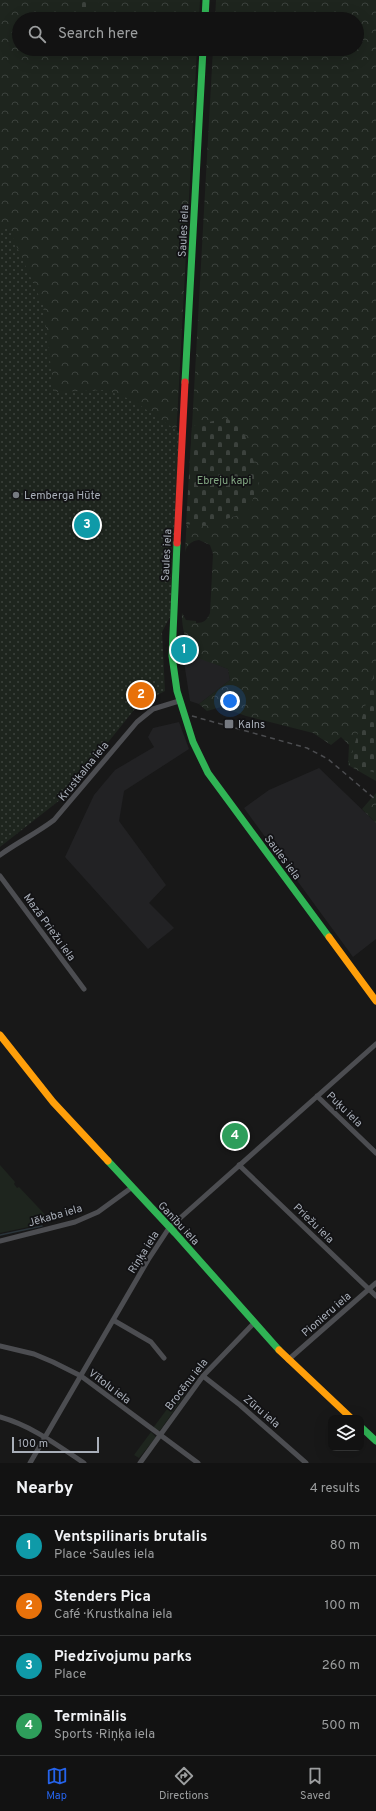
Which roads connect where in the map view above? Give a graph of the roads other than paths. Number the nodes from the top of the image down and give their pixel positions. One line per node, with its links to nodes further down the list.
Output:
1 (206, 0): 2 (street)
2 (205, 12)
3 (203, 56): 4 (street, Saules iela)
4 (179, 701): 5 (street, Krustkalna iela); 8 (street, Saules iela)
5 (0, 855)
6 (0, 876): 7 (street, Mazā Priežu iela)
7 (84, 989)
8 (376, 1001)
9 (0, 1034): 14 (street, Ganību iela)
10 (376, 1044): 11 (street, Riņķa iela)
11 (317, 1096): 12 (street, Puķu iela); 13 (street, Riņķa iela)
12 (376, 1153)
13 (239, 1165): 15 (street, Riņķa iela); 18 (street, Priežu iela)
14 (131, 1188): 15 (street, Ganību iela); 16 (street, Jēkaba iela)
15 (169, 1228): 20 (street, Riņķa iela); 21 (street, Ganību iela)
16 (0, 1241)
17 (376, 1284): 18 (street, Pionieru iela)
18 (369, 1289): 19 (street, Priežu iela); 24 (street, Pionieru iela)
19 (376, 1296)
20 (113, 1320): 23 (street); 25 (street, Riņķa iela)
21 (254, 1323): 24 (street, Ganību iela); 26 (street, Brocēnu iela)
22 (0, 1346): 25 (street, Vītolu iela)
23 (164, 1358)
24 (288, 1360): 27 (street, Ganību iela)
25 (81, 1376): 30 (street, Vītolu iela); 31 (street, Riņķa iela)
26 (203, 1376): 30 (street, Brocēnu iela); 37 (street, Zūru iela)
27 (348, 1415)
28 (0, 1416): 31 (street)
29 (364, 1430): 32 (street)
30 (159, 1435): 35 (street, Brocēnu iela); 36 (street, Vītolu iela)
31 (45, 1437): 33 (street, Riņķa iela); 34 (street)
32 (376, 1441)
33 (30, 1463)
34 (84, 1463)
35 (140, 1463)
36 (198, 1463)
37 (306, 1463)

